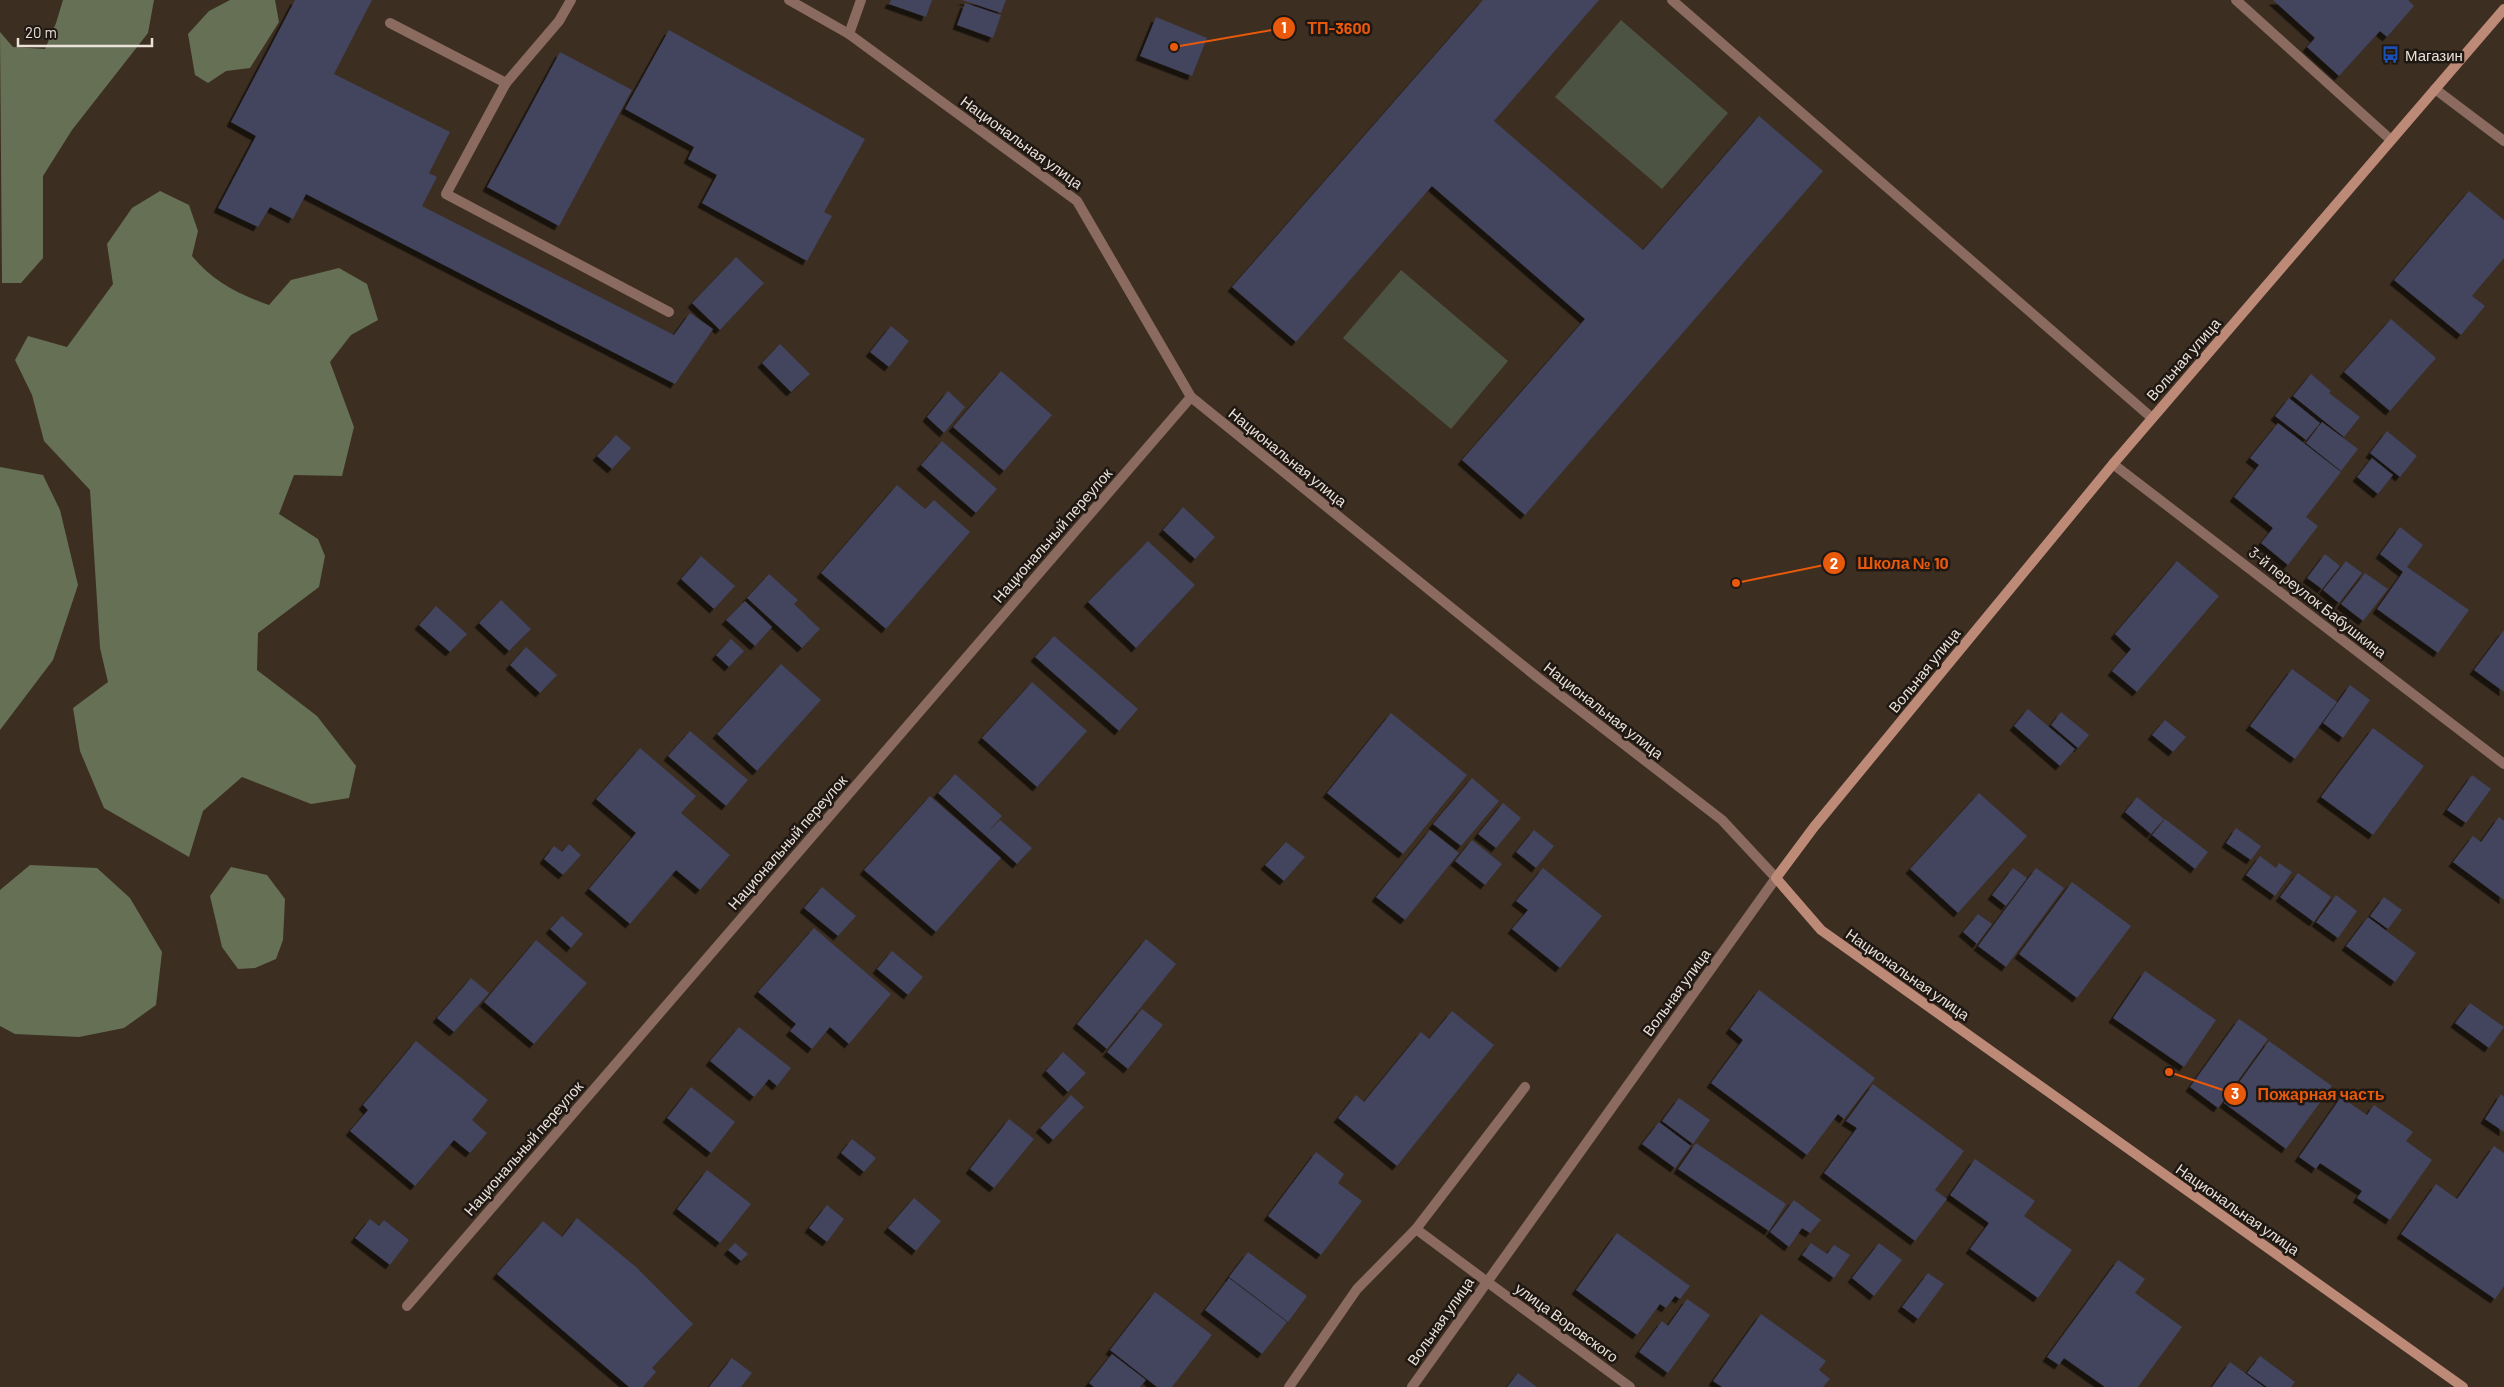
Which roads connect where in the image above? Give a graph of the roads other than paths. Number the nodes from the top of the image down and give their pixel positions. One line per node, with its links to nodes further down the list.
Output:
1 (570, 0): 9 (street)
2 (789, 0): 8 (street, Национальная улица)
3 (861, 0): 8 (street)
4 (1672, 0): 15 (street)
5 (2236, 0): 11 (street)
6 (2504, 9): 10 (street, Вольная улица)
7 (390, 23): 9 (street)
8 (849, 34): 14 (street, Национальная улица)
9 (506, 83): 13 (street)
10 (2436, 89): 11 (street, Вольная улица); 12 (street)
11 (2391, 140): 15 (street, Вольная улица)
12 (2504, 141)
13 (669, 312)
14 (1191, 397): 18 (street, Национальная улица); 22 (street, Национальный переулок)
15 (2152, 418): 16 (street, Вольная улица)
16 (2113, 464): 17 (street, 3-й переулок Бабушкина); 18 (street, Вольная улица)
17 (2504, 764)
18 (1776, 878): 21 (street, Вольная улица); 26 (street, Национальная улица)
19 (1525, 1086): 20 (street)
20 (1416, 1229): 21 (street, улица Воровского); 23 (street)
21 (1486, 1281): 24 (street, Вольная улица); 25 (street, улица Воровского)
22 (406, 1306)
23 (1289, 1387)
24 (1412, 1387)
25 (1630, 1387)
26 (2463, 1387)

